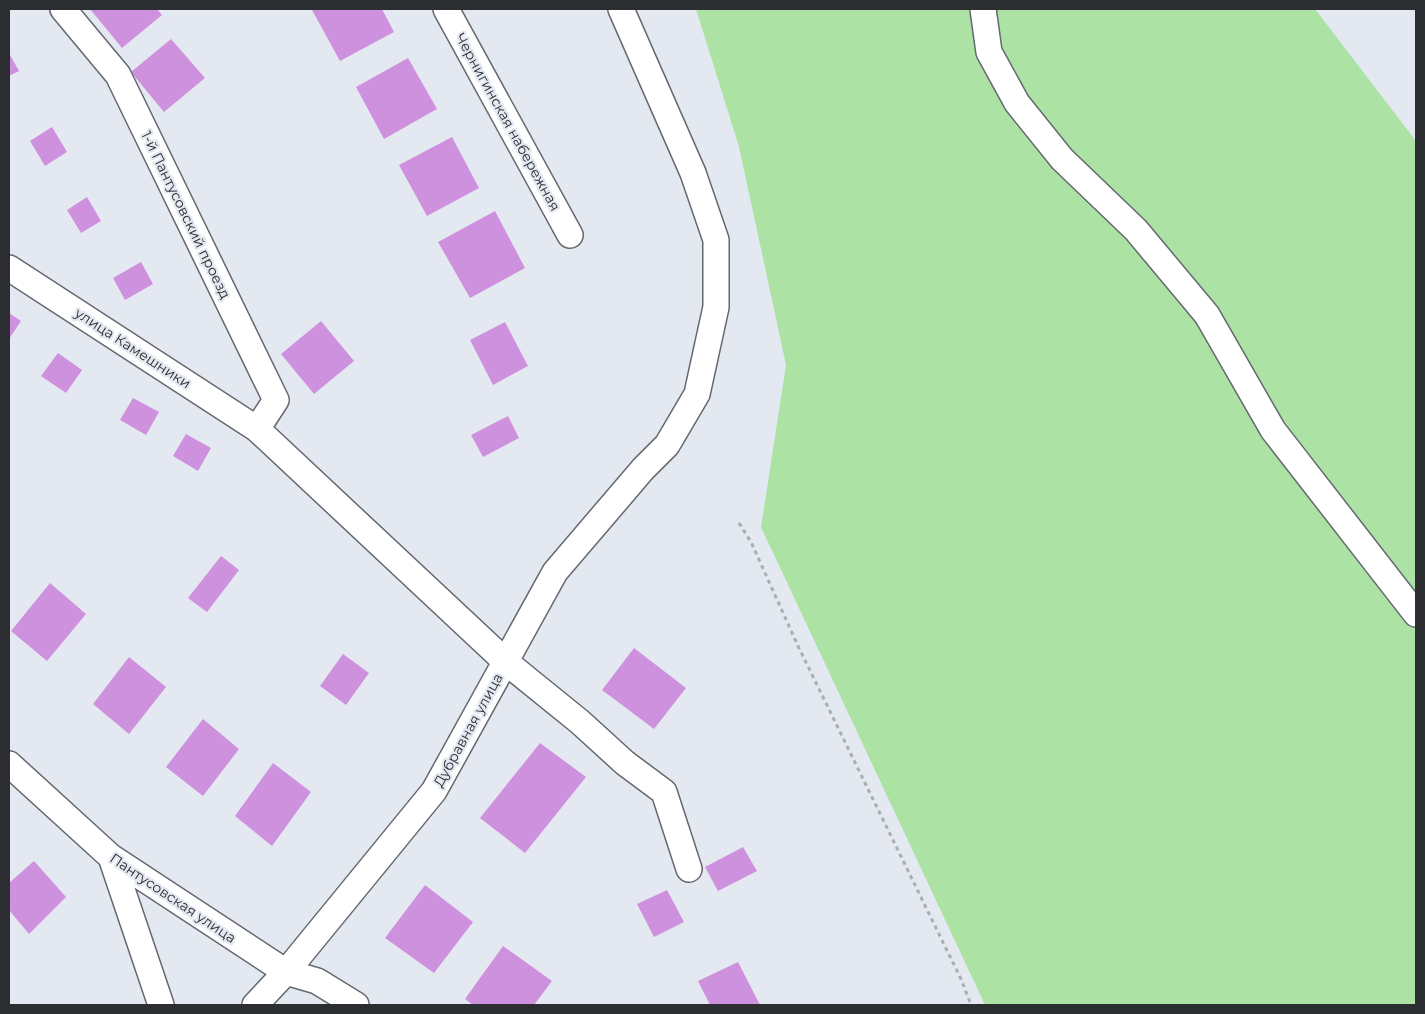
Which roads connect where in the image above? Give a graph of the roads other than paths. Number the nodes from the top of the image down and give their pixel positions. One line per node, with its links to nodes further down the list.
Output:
1 (64, 9): 7 (street, 1-й Пантусовский проезд)
2 (446, 9): 5 (street, Чернигинская набережная)
3 (621, 9): 9 (street, Дубравная улица)
4 (983, 9): 8 (street)
5 (570, 235)
6 (9, 268): 7 (street, улица Камешники)
7 (257, 429): 9 (street, улица Камешники)
8 (1416, 614)
9 (506, 662): 12 (street, улица Камешники); 13 (street, Дубравная улица)
10 (9, 764): 11 (street, Пантусовская улица)
11 (111, 857): 13 (street, Пантусовская улица); 14 (street)
12 (689, 869)
13 (286, 972): 15 (street, Дубравная улица); 16 (street, Пантусовская улица)
14 (161, 1005)
15 (255, 1005)
16 (356, 1005)

